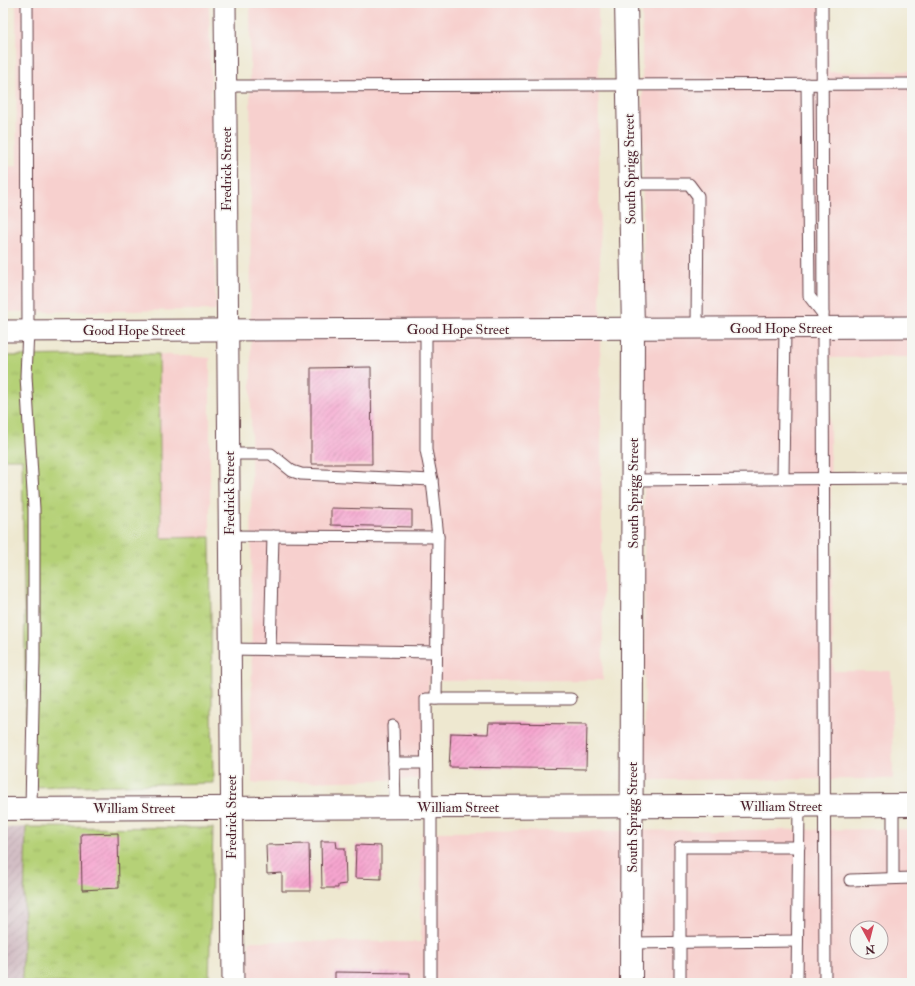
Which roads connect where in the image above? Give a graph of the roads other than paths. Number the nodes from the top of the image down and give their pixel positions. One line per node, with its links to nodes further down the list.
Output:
1 (27, 3): 18 (lane)
2 (225, 3): 9 (street, Fredrick Street)
3 (626, 3): 8 (main road, South Sprigg Street)
4 (822, 3): 6 (lane)
5 (807, 84): 6 (lane); 8 (lane); 11 (lane)
6 (823, 84): 7 (lane); 11 (lane)
7 (912, 84)
8 (628, 85): 9 (lane); 10 (main road, South Sprigg Street)
9 (226, 86): 19 (street, Fredrick Street)
10 (630, 184): 13 (main road, South Sprigg Street); 14 (lane)
11 (824, 321): 12 (street, Good Hope Street); 15 (street, Good Hope Street); 22 (lane)
12 (912, 327)
13 (633, 328): 14 (street, Good Hope Street); 16 (street, Good Hope Street); 25 (main road, South Sprigg Street)
14 (698, 328): 15 (street, Good Hope Street)
15 (785, 328): 21 (lane)
16 (426, 329): 19 (street, Good Hope Street); 24 (lane)
17 (3, 330): 18 (street, Good Hope Street)
18 (28, 330): 19 (street, Good Hope Street); 44 (lane)
19 (228, 330): 20 (street, Fredrick Street)
20 (228, 454): 24 (lane); 26 (street, Fredrick Street)
21 (783, 478): 22 (lane); 25 (lane)
22 (824, 478): 23 (lane); 39 (lane)
23 (912, 478)
24 (432, 480): 28 (lane)
25 (632, 480): 42 (main road, South Sprigg Street)
26 (229, 536): 27 (lane); 29 (street, Fredrick Street)
27 (272, 536): 28 (lane); 30 (lane)
28 (438, 537): 31 (lane)
29 (230, 649): 30 (lane); 45 (street, Fredrick Street)
30 (270, 650): 31 (lane)
31 (436, 652): 32 (lane)
32 (436, 699): 33 (lane); 36 (lane)
33 (571, 699)
34 (393, 726): 35 (lane)
35 (394, 763): 36 (lane); 40 (lane)
36 (426, 763): 41 (lane)
37 (902, 805): 39 (main road, William Street); 47 (lane)
38 (799, 806): 39 (main road, William Street); 42 (main road, William Street); 46 (lane)
39 (824, 806): 58 (lane)
40 (395, 807): 41 (main road, William Street); 45 (main road, William Street)
41 (429, 807): 42 (main road, William Street); 54 (lane)
42 (632, 807): 51 (main road, South Sprigg Street)
43 (3, 808): 44 (main road, William Street)
44 (31, 808): 45 (main road, William Street)
45 (231, 808): 53 (street, Fredrick Street)
46 (799, 847): 50 (lane); 52 (lane)
47 (893, 878): 48 (lane); 49 (lane)
48 (912, 878)
49 (850, 880)
50 (797, 941): 52 (lane); 57 (lane)
51 (632, 943): 52 (lane); 55 (main road, South Sprigg Street)
52 (681, 943): 56 (lane)
53 (233, 983)
54 (431, 983)
55 (632, 983)
56 (680, 983)
57 (797, 983)
58 (825, 983)

